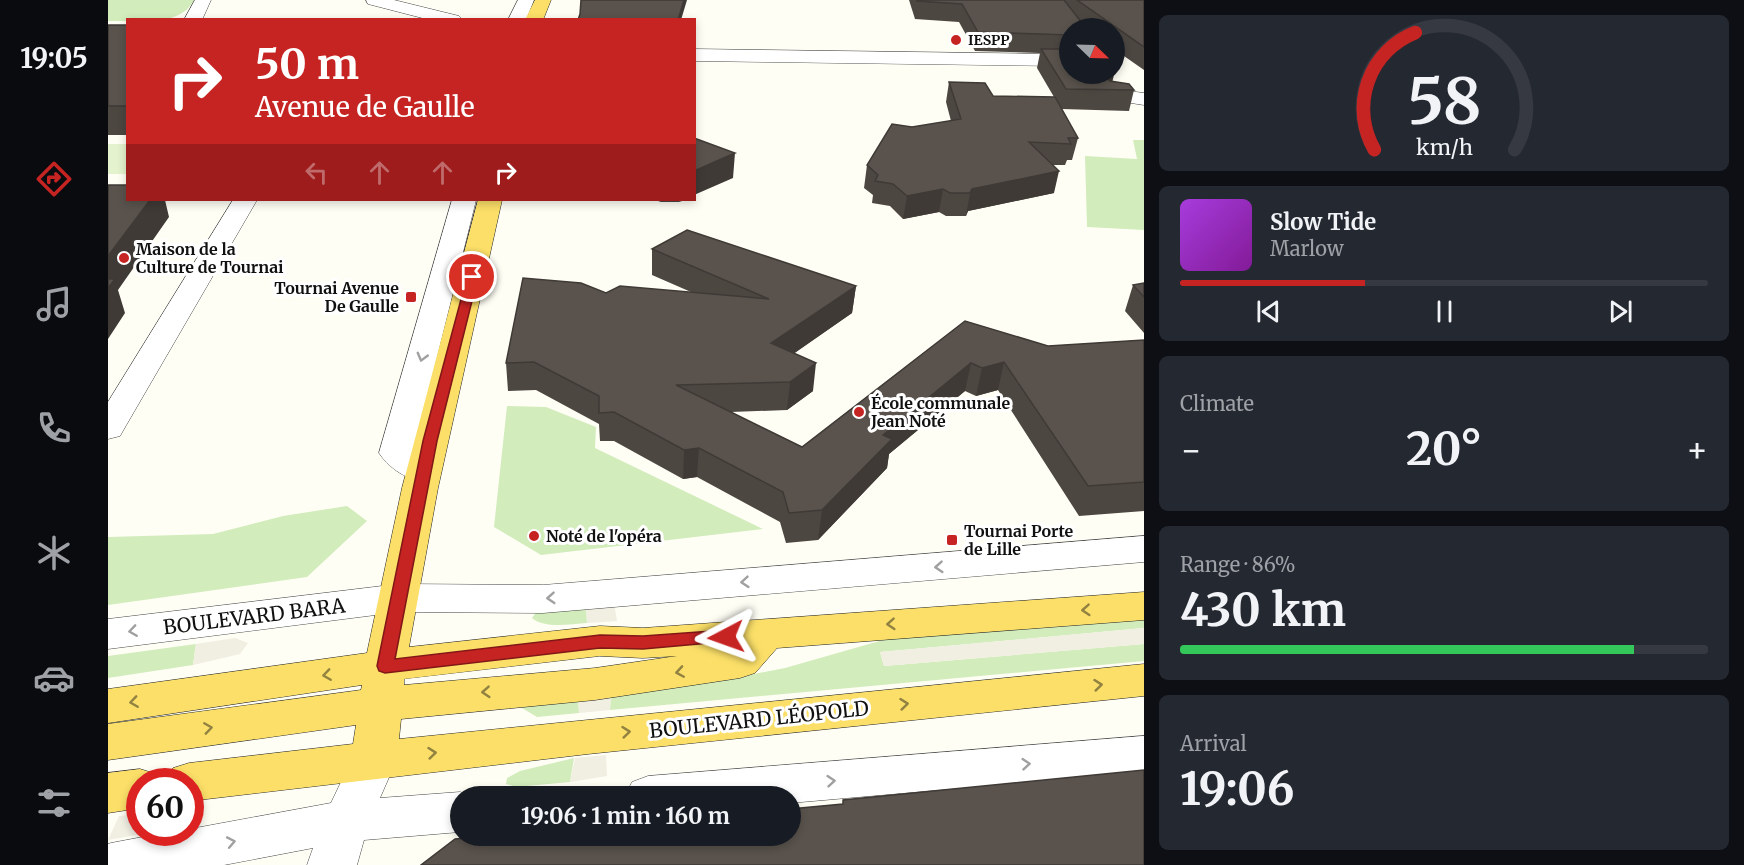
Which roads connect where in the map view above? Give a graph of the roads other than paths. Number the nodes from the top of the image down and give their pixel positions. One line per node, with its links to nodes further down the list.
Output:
1 (203, 0): 5 (street)
2 (374, 0): 6 (street)
3 (526, 0): 7 (street)
4 (543, 0): 8 (main road)
5 (194, 18)
6 (445, 18)
7 (518, 18)
8 (535, 18)
9 (696, 55): 10 (street)
10 (1059, 60)
11 (1112, 95): 12 (street)
12 (1144, 99)
13 (244, 201): 16 (street)
14 (464, 201): 17 (street, one-way to 17)
15 (490, 201): 17 (main road)
16 (108, 429)
17 (423, 472): 19 (main road)
18 (1144, 549): 19 (street, one-way to 19)
19 (399, 598): 21 (street, BOULEVARD BARA, one-way to 21); 23 (main road)
20 (1144, 606): 23 (main road, one-way to 23)
21 (108, 634)
22 (1144, 680): 27 (main road, BOULEVARD LÉOPOLD, one-way to 22)
23 (384, 685): 24 (main road, one-way to 24); 25 (main road, one-way to 23); 27 (main road)
24 (108, 706)
25 (108, 742)
26 (1144, 754): 29 (street, one-way to 26)
27 (374, 759): 28 (main road); 33 (street)
28 (204, 780)
29 (766, 786)
30 (126, 790): 31 (main road)
31 (108, 793)
32 (450, 813): 33 (street)
33 (346, 821): 34 (street, one-way to 33); 35 (street)
34 (111, 865)
35 (332, 865)

